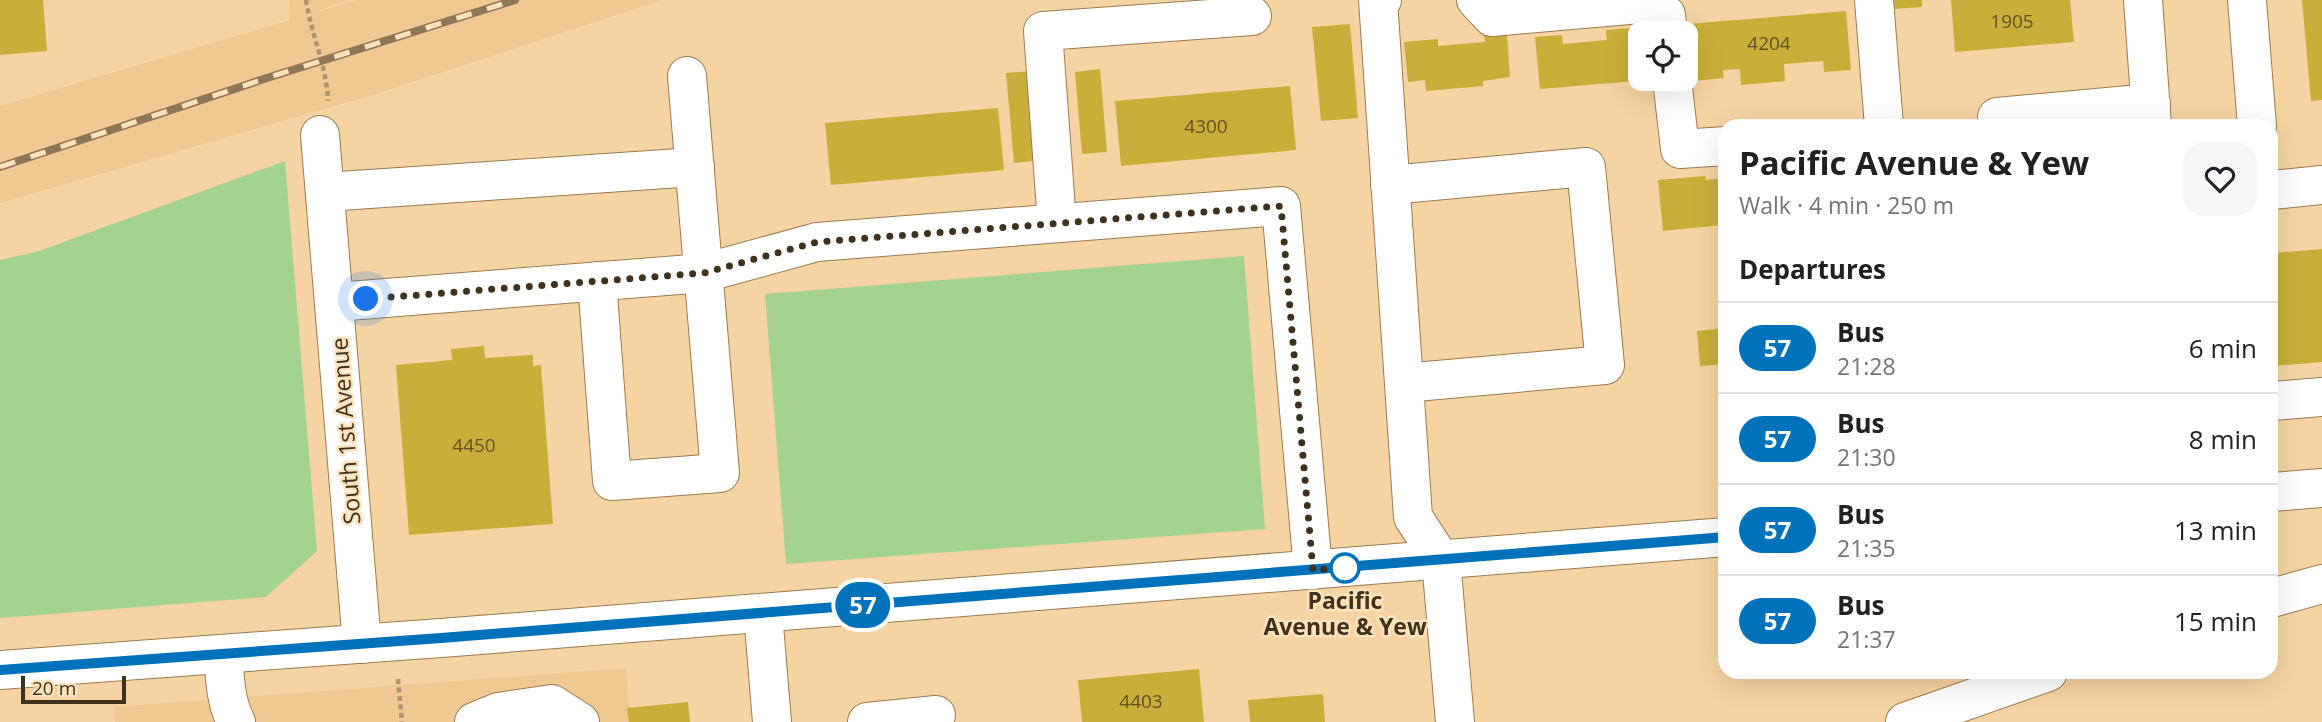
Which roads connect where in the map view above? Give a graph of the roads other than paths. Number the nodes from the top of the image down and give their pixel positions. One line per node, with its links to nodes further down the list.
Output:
1 (1382, 0): 17 (main road)
2 (1476, 0): 7 (main road)
3 (1874, 0): 12 (main road)
4 (2143, 0): 10 (main road)
5 (2247, 0): 13 (main road)
6 (1252, 16): 21 (main road)
7 (1667, 21)
8 (687, 76): 16 (main road)
9 (1673, 91): 15 (main road)
10 (2152, 115): 11 (main road)
11 (1997, 117)
12 (1883, 119)
13 (2256, 119)
14 (320, 135): 20 (main road, South 1st Avenue)
15 (1718, 147)
16 (695, 167): 20 (main road); 22 (main road)
17 (1390, 185): 25 (main road); 25 (main road)
18 (2322, 186): 19 (main road)
19 (2278, 190)
20 (325, 192): 24 (main road, South 1st Avenue)
21 (1057, 223): 22 (main road); 32 (main road)
22 (704, 273): 23 (main road); 23 (main road)
23 (597, 281): 24 (main road)
24 (335, 302): 36 (main road, South 1st Avenue)
25 (1404, 383): 31 (main road)
26 (2322, 397): 27 (main road)
27 (2278, 401)
28 (2322, 488): 29 (main road)
29 (2278, 492)
30 (1718, 538): 31 (main road)
31 (1441, 560): 32 (main road); 46 (main road)
32 (1313, 570): 35 (main road)
33 (2322, 584): 34 (main road)
34 (2278, 596)
35 (763, 613): 36 (main road); 44 (main road)
36 (362, 644): 37 (main road)
37 (223, 654): 38 (main road); 41 (main road)
38 (0, 670)
39 (2028, 679): 47 (main road)
40 (936, 715): 45 (main road)
41 (236, 722)
42 (474, 722): 43 (main road)
43 (580, 722)
44 (772, 722)
45 (867, 722)
46 (1455, 722)
47 (1905, 722)

